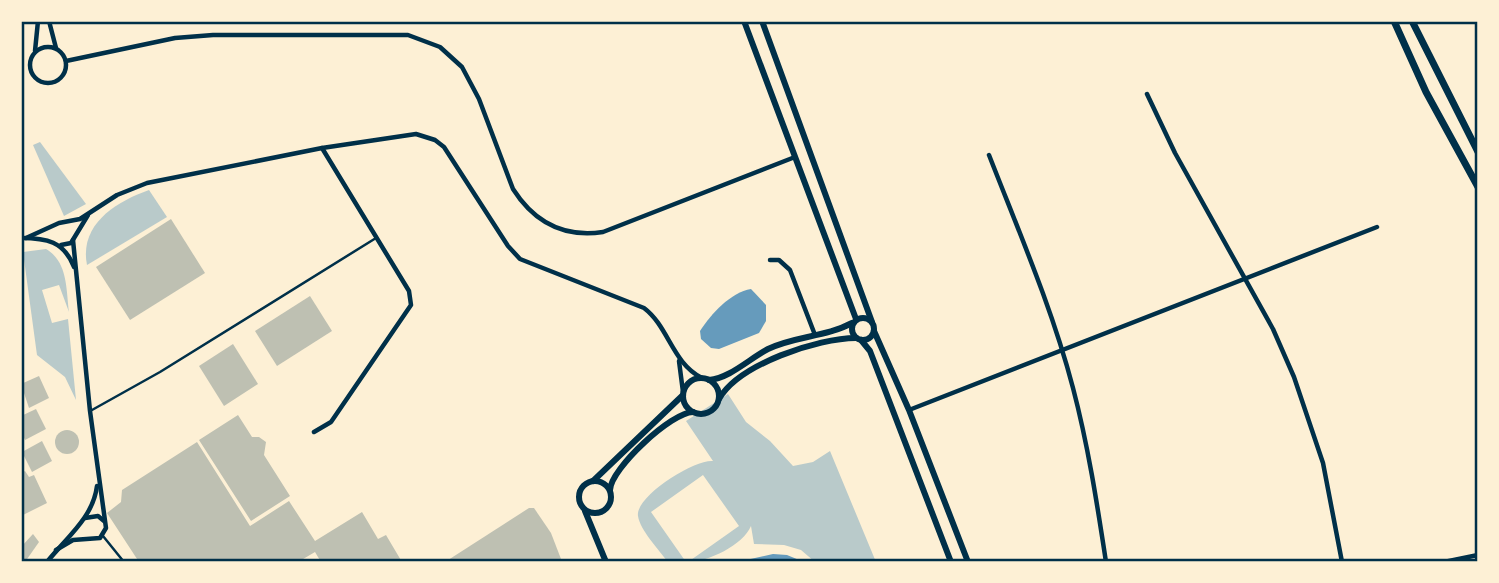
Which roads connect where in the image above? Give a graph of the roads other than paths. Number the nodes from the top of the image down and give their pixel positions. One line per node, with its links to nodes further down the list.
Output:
1 (38, 21): 8 (street)
2 (49, 21): 7 (street)
3 (744, 21): 14 (street)
4 (762, 21): 28 (street)
5 (1394, 21): 15 (main road)
6 (1412, 21): 12 (main road)
7 (57, 49): 8 (street); 9 (street)
8 (35, 52): 9 (street)
9 (66, 61): 14 (street)
10 (1147, 94): 26 (street)
11 (322, 148): 16 (street); 22 (street); 33 (street)
12 (1478, 152)
13 (989, 155): 32 (street)
14 (795, 157): 27 (street)
15 (1477, 182)
16 (89, 215): 17 (street); 20 (street)
17 (64, 222): 18 (street); 20 (street)
18 (54, 226): 21 (street); 23 (street)
19 (1377, 227): 26 (street)
20 (74, 237): 23 (street); 25 (street)
21 (24, 238): 23 (street)
22 (376, 238): 38 (lane); 40 (street)
23 (57, 244): 25 (street)
24 (770, 260): 30 (street)
25 (75, 271): 38 (street)
26 (1246, 279): 32 (street); 62 (street)
27 (854, 321): 28 (street); 30 (street); 31 (street)
28 (872, 321): 29 (street)
29 (874, 331): 31 (street); 37 (street)
30 (816, 336): 34 (street)
31 (858, 339): 36 (street); 50 (street)
32 (1062, 350): 37 (street); 61 (street)
33 (678, 357): 34 (street); 35 (street)
34 (705, 379): 35 (street); 36 (street)
35 (683, 393): 39 (street); 42 (street)
36 (719, 399): 39 (street)
37 (909, 410): 49 (street)
38 (90, 411): 41 (street)
39 (693, 412): 43 (street)
40 (314, 432)
41 (99, 479): 46 (street); 47 (street)
42 (593, 481): 43 (street); 44 (street)
43 (610, 490): 45 (street)
44 (584, 509): 45 (street); 52 (street)
45 (604, 512): 52 (street)
46 (84, 518): 47 (street); 48 (street)
47 (104, 522): 51 (street)
48 (80, 526): 53 (street); 54 (street)
49 (956, 528): 50 (street); 60 (street)
50 (940, 534): 59 (street)
51 (103, 536): 53 (street); 57 (lane)
52 (597, 538): 58 (street)
53 (88, 539): 54 (street)
54 (56, 550): 56 (street)
55 (1478, 555): 63 (street)
56 (47, 562)
57 (124, 562)
58 (606, 562)
59 (951, 562)
60 (968, 562)
61 (1106, 562)
62 (1342, 562)
63 (1444, 562)

